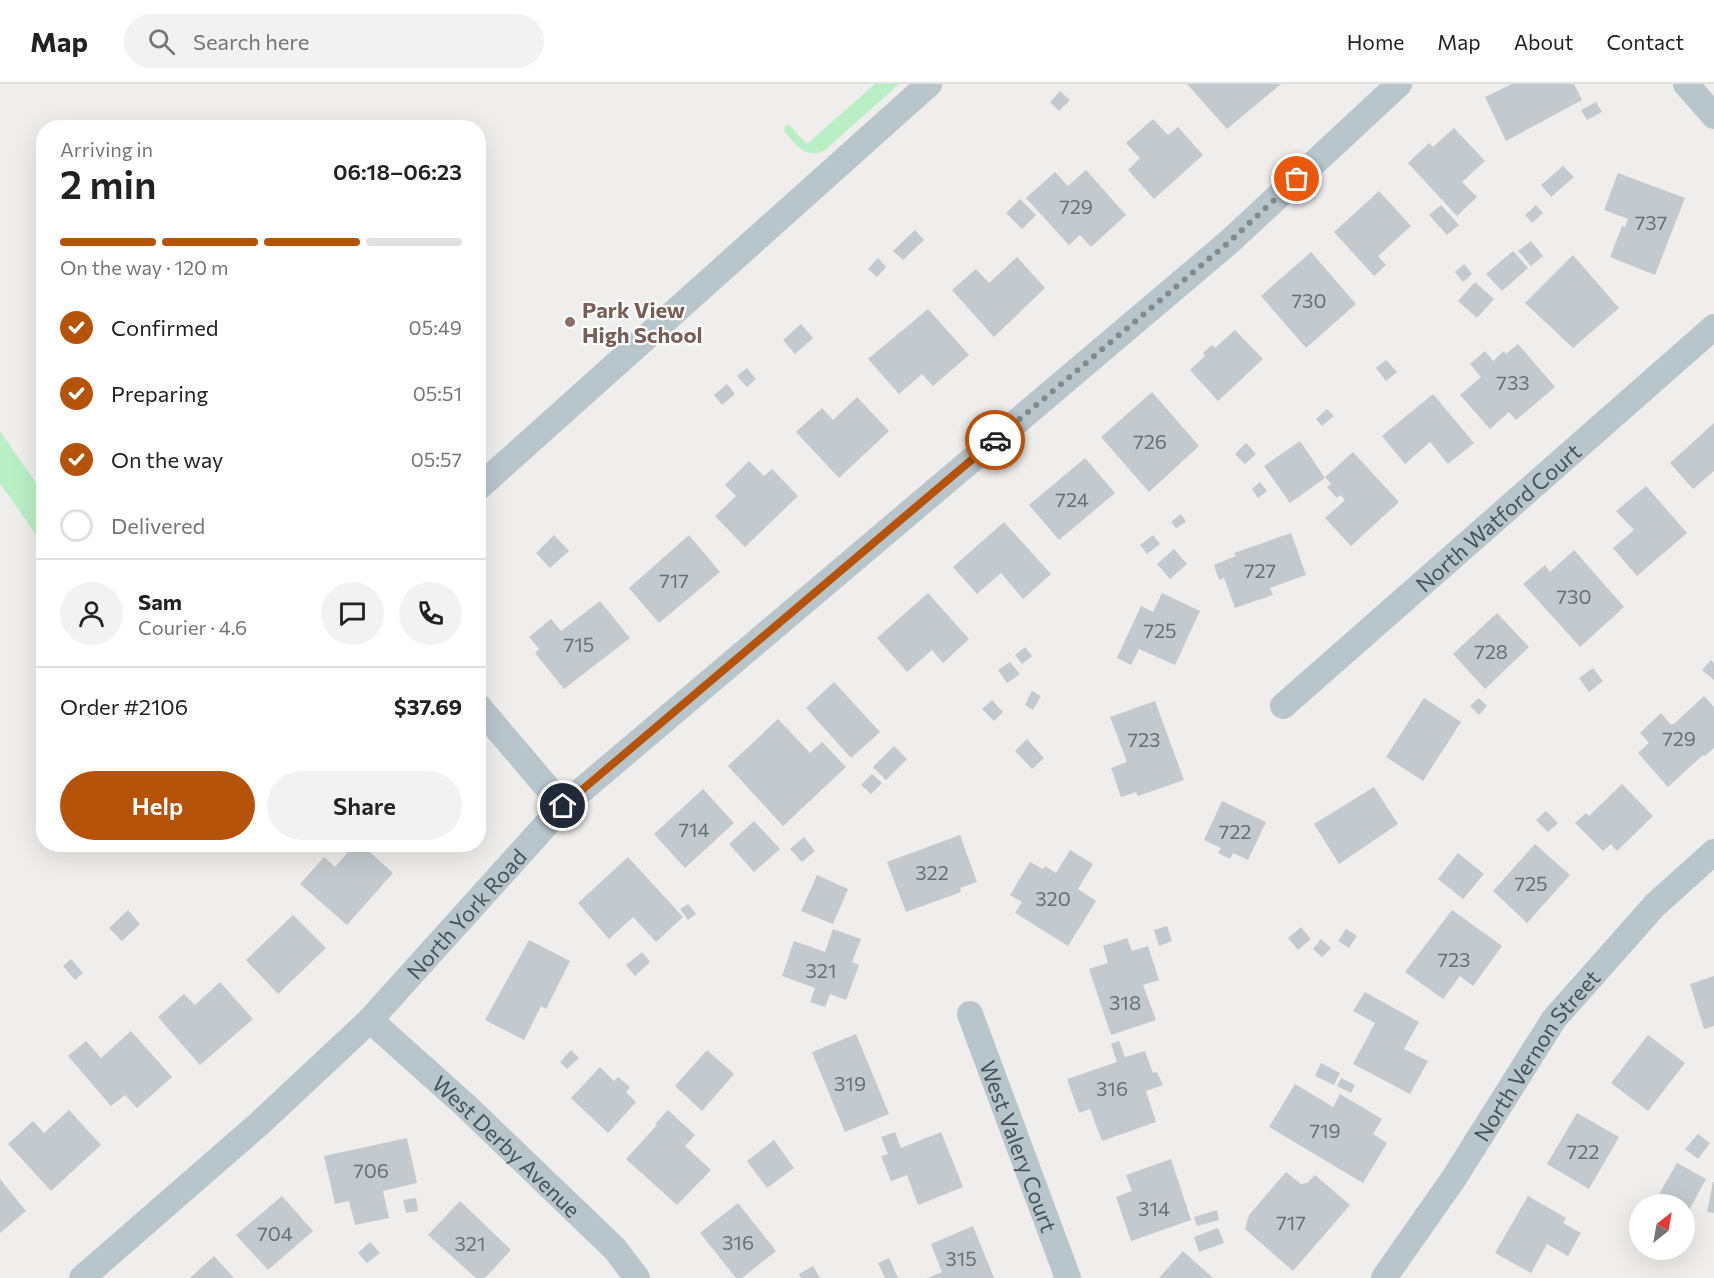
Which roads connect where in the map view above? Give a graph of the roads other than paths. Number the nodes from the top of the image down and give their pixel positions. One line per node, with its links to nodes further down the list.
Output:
1 (929, 84): 6 (street)
2 (1399, 84): 9 (street, North York Road)
3 (1686, 84): 4 (street)
4 (1714, 116)
5 (1714, 327): 7 (street, North Watford Court)
6 (486, 481)
7 (1283, 706)
8 (486, 715): 9 (street)
9 (563, 806): 12 (street, North York Road)
10 (1714, 852): 16 (street, North Vernon Street)
11 (970, 1014): 15 (street, West Valery Court)
12 (370, 1020): 13 (street, North York Road); 14 (street, West Derby Avenue)
13 (82, 1278)
14 (637, 1278)
15 (1068, 1278)
16 (1384, 1278)

